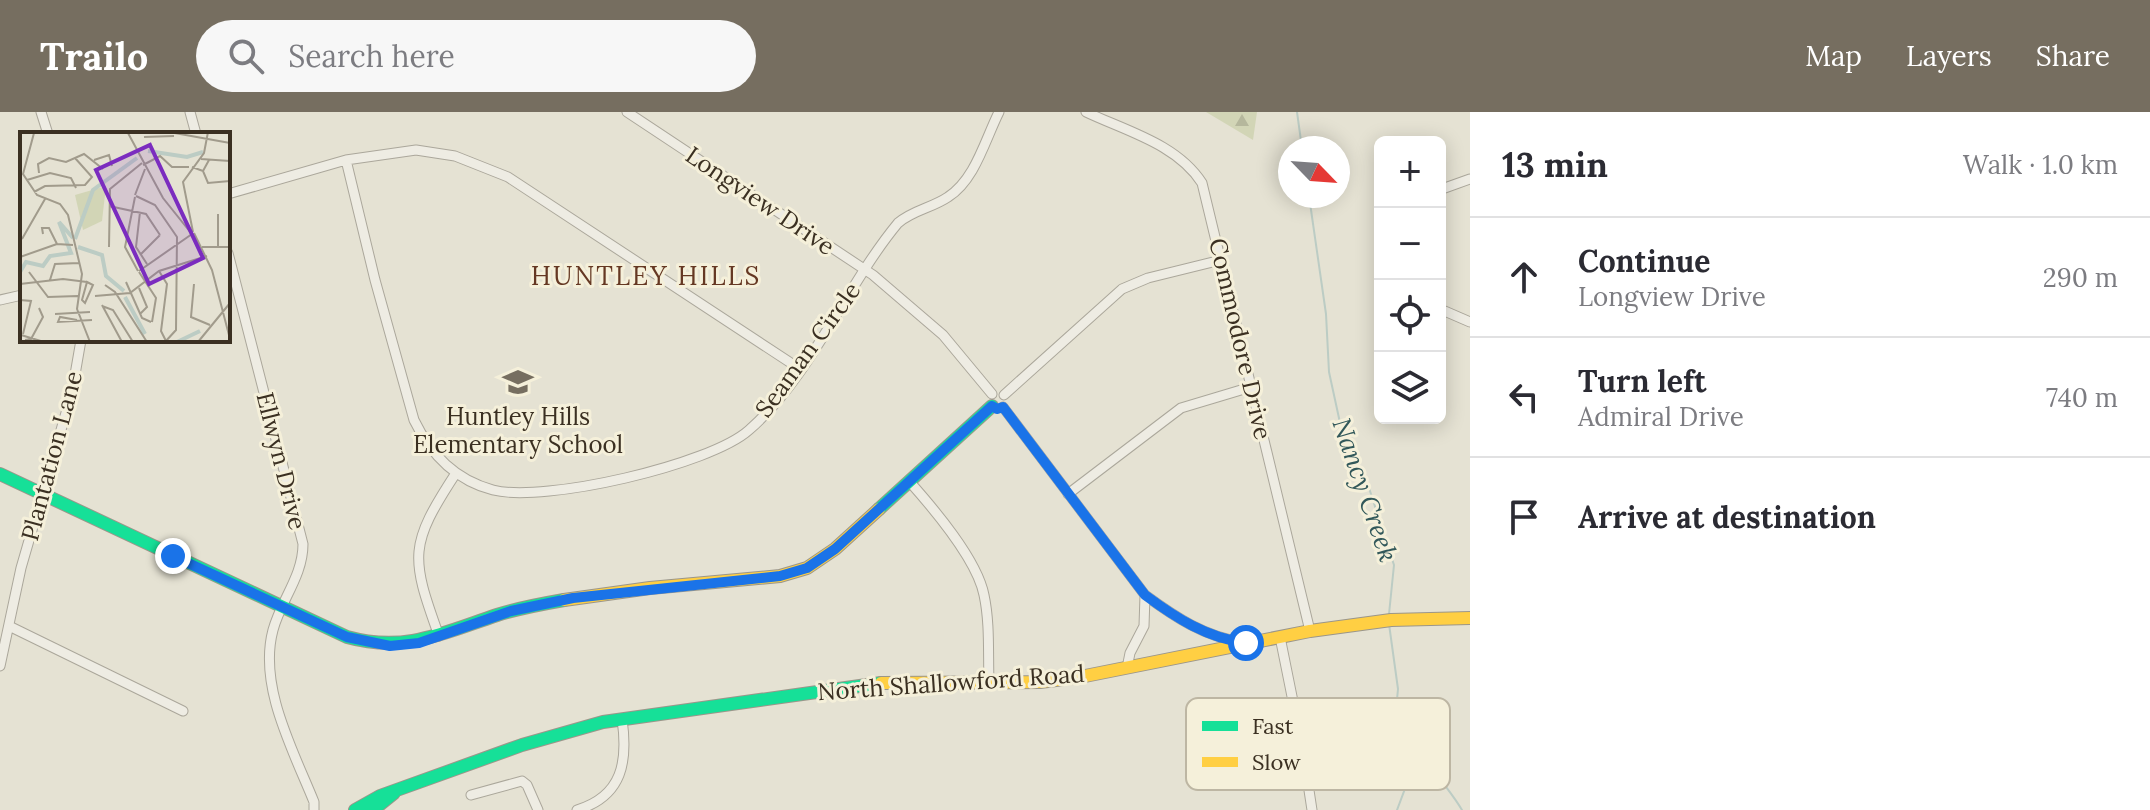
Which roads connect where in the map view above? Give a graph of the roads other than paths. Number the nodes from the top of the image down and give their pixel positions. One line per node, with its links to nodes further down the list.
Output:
1 (41, 112): 6 (street)
2 (190, 112): 7 (street)
3 (627, 112): 14 (street, Longview Drive)
4 (999, 112): 14 (street, Seaman Circle)
5 (1086, 112): 12 (street, Commodore Drive)
6 (47, 132)
7 (195, 132)
8 (346, 160): 11 (street); 20 (street); 23 (street, Seaman Circle)
9 (1470, 179): 10 (street)
10 (1446, 188)
11 (230, 193)
12 (1221, 260): 21 (street, Commodore Drive); 22 (street)
13 (230, 261): 29 (street, Ellwyn Drive)
14 (865, 270): 20 (street, Seaman Circle); 22 (street, Longview Drive)
15 (20, 295): 16 (street)
16 (0, 300)
17 (1446, 312): 18 (street)
18 (1470, 322)
19 (81, 342): 26 (street, Plantation Lane)
20 (800, 369): 23 (street, Seaman Circle)
21 (1251, 387): 27 (street); 32 (street, Commodore Drive)
22 (996, 402): 25 (street); 27 (street, Longview Drive)
23 (456, 473): 33 (street)
24 (0, 474): 26 (street)
25 (909, 481): 33 (street); 38 (street)
26 (43, 494): 29 (street); 31 (street, Plantation Lane)
27 (1068, 494): 28 (street, Longview Drive)
28 (1145, 595): 35 (street, Longview Drive); 37 (street)
29 (283, 606): 33 (street); 45 (street, Ellwyn Drive)
30 (1470, 618): 32 (street, North Shallowford Road)
31 (9, 626): 36 (street, Plantation Lane); 40 (street)
32 (1310, 631): 34 (street, North Shallowford Road)
33 (439, 636)
34 (1280, 637): 35 (street, North Shallowford Road); 39 (street)
35 (1246, 643): 37 (street, North Shallowford Road)
36 (0, 666)
37 (1127, 668): 38 (street, North Shallowford Road)
38 (989, 682): 41 (street, North Shallowford Road)
39 (1292, 698)
40 (183, 711)
41 (622, 719): 43 (street, North Shallowford Road); 50 (street)
42 (1309, 790): 51 (street)
43 (394, 793): 47 (street, North Shallowford Road); 48 (street, North Shallowford Road)
44 (471, 795): 49 (street)
45 (314, 806): 46 (street, Ellwyn Drive)
46 (324, 810)
47 (355, 810)
48 (373, 810)
49 (538, 810)
50 (577, 810)
51 (1312, 810)

